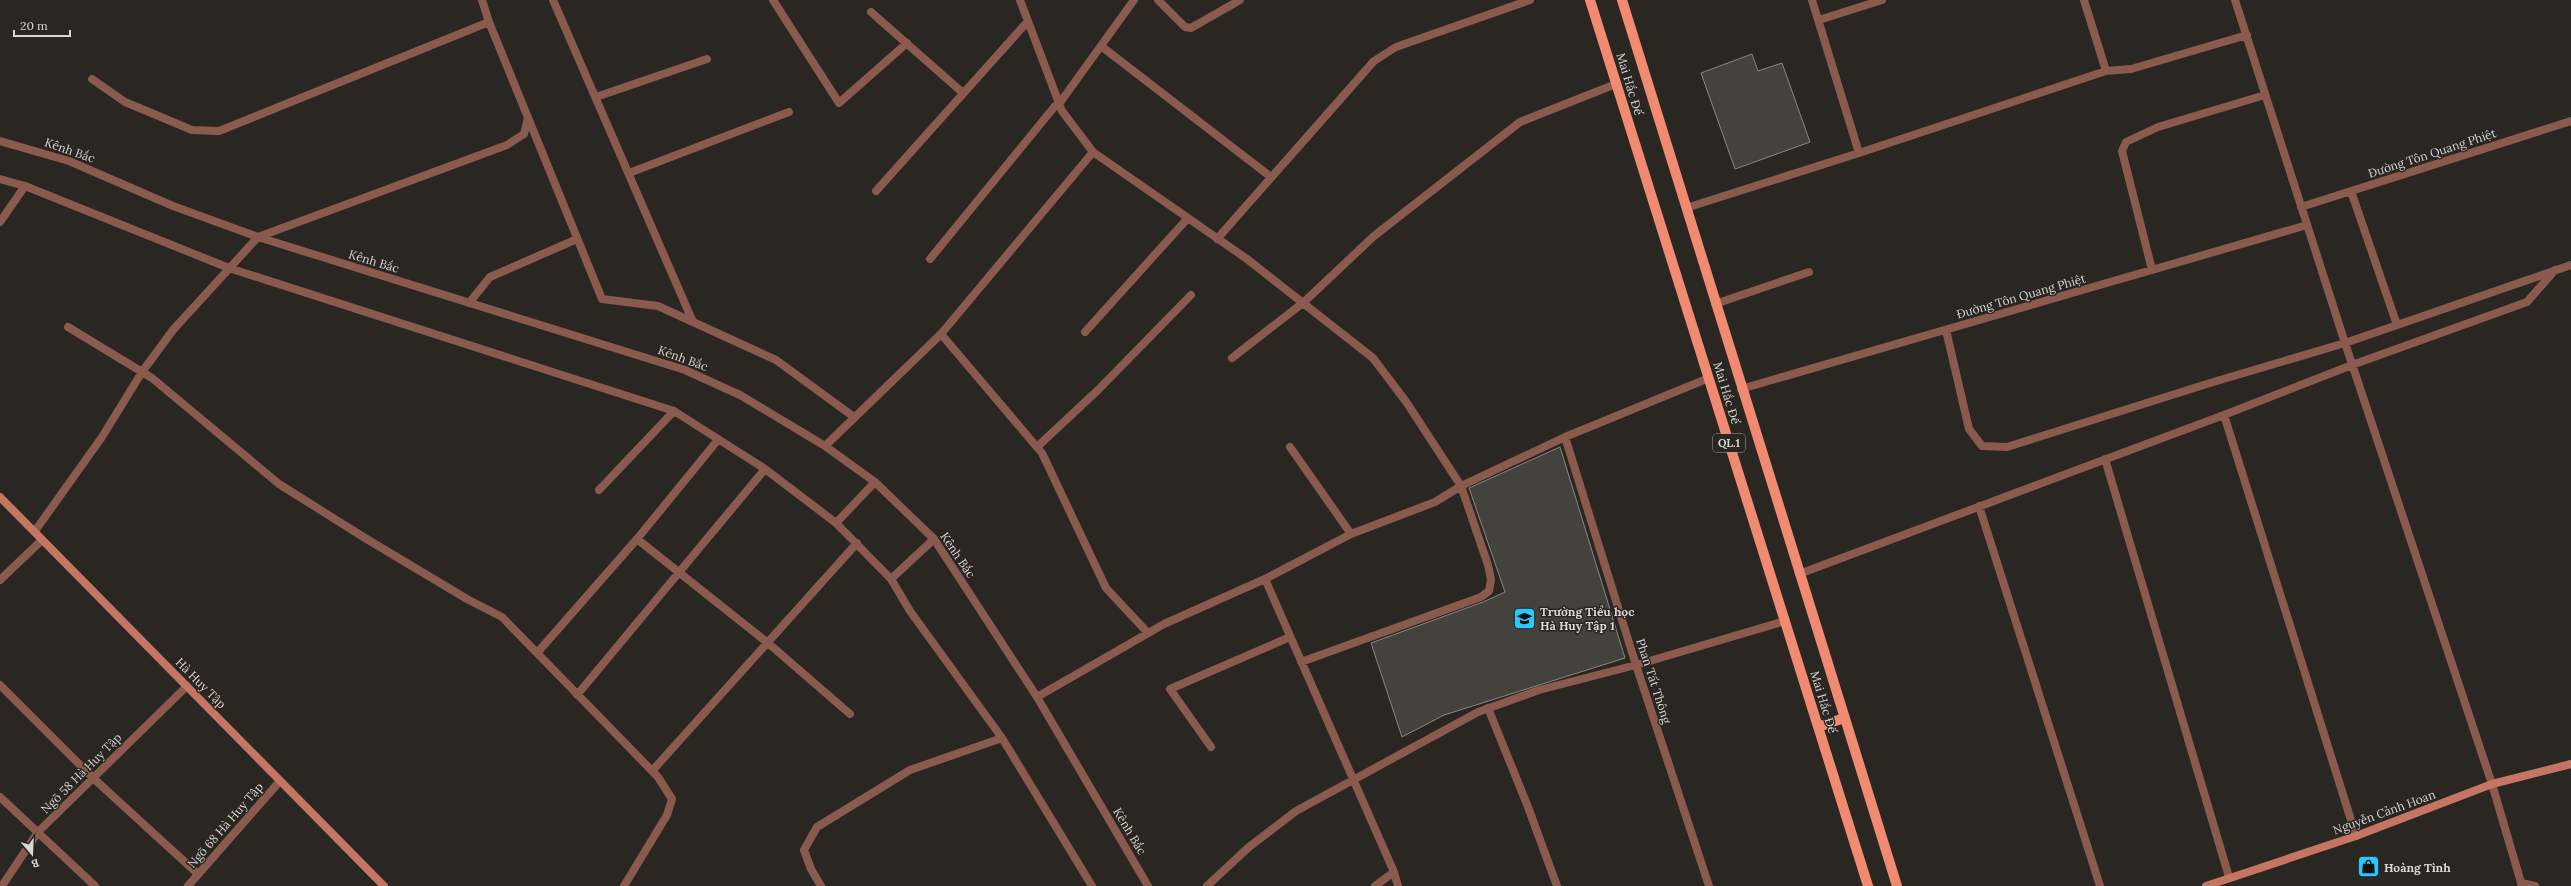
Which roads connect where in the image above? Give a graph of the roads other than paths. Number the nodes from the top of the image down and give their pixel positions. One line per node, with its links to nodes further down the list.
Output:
1 (482, 0): 18 (street)
2 (553, 0): 28 (street)
3 (773, 0): 20 (street)
4 (1020, 0): 17 (street)
5 (1134, 0): 21 (street)
6 (1158, 0): 7 (street)
7 (1240, 0)
8 (1530, 0): 37 (street)
9 (1590, 0): 25 (main road, Mai Hắc Đế / QL.1)
10 (1622, 0): 43 (main road, Mai Hắc Đế / QL.1)
11 (1812, 0): 16 (street)
12 (1882, 0): 16 (street)
13 (2084, 0): 23 (street)
14 (2235, 0): 19 (street)
15 (871, 12): 20 (street)
16 (1819, 20): 35 (street)
17 (1028, 21): 26 (street); 29 (street)
18 (489, 22): 24 (street); 31 (street)
19 (2247, 35): 23 (street); 27 (street)
20 (906, 43): 26 (street)
21 (1101, 46): 29 (street); 37 (street)
22 (707, 59): 28 (street)
23 (2106, 71): 35 (street)
24 (92, 79)
25 (1616, 84): 57 (street); 70 (main road, Mai Hắc Đế / QL.1)
26 (963, 93): 40 (street)
27 (2265, 95): 42 (street); 53 (street)
28 (596, 96): 36 (street)
29 (1059, 104): 34 (street); 50 (street)
30 (789, 112): 36 (street)
31 (528, 118): 47 (street); 48 (street)
32 (2571, 122): 41 (street, Đường Tôn Quang Phiệt)
33 (0, 141): 47 (street, Kênh Bắc)
34 (1093, 152): 44 (street); 65 (street)
35 (1859, 154): 43 (street)
36 (629, 173): 60 (street)
37 (1271, 178): 49 (street)
38 (0, 179): 39 (street)
39 (25, 186): 45 (street); 52 (street)
40 (876, 190)
41 (2351, 191): 42 (street, Đường Tôn Quang Phiệt); 61 (street)
42 (2301, 207): 46 (street)
43 (1686, 208): 59 (main road, Mai Hắc Đế / QL.1)
44 (1188, 218): 49 (street); 64 (street)
45 (0, 222)
46 (2307, 225): 53 (street, Đường Tôn Quang Phiệt); 66 (street)
47 (258, 237): 52 (street); 58 (street, Kênh Bắc)
48 (577, 239): 58 (street); 60 (street)
49 (1217, 239): 57 (street)
50 (930, 259)
51 (2571, 265): 54 (street)
52 (230, 268): 69 (street); 72 (street)
53 (2152, 270): 63 (street, Đường Tôn Quang Phiệt)
54 (2555, 270): 61 (street); 68 (street)
55 (1809, 272): 59 (street)
56 (1191, 295): 79 (street)
57 (1304, 302): 67 (street); 83 (street)
58 (469, 303): 77 (street, Kênh Bắc)
59 (1715, 304): 71 (main road, Mai Hắc Đế / QL.1)
60 (693, 322): 74 (street)
61 (2397, 326): 66 (street)
62 (68, 327): 69 (street)
63 (1946, 330): 66 (street); 71 (street, Đường Tôn Quang Phiệt)
64 (1085, 332)
65 (941, 334): 74 (street); 79 (street)
66 (2345, 343): 68 (street)
67 (1232, 358)
68 (2352, 365): 73 (street); 121 (street)
69 (142, 372): 88 (street); 103 (street)
70 (1709, 378): 75 (street); 99 (main road, Mai Hắc Đế / QL.1)
71 (1741, 389): 95 (main road, Mai Hắc Đế / QL.1)
72 (674, 411): 76 (street); 84 (street)
73 (2224, 415): 80 (street); 124 (street)
74 (854, 418): 77 (street)
75 (1565, 437): 83 (street); 105 (street, Phan Tất Thông)
76 (717, 440): 81 (street); 90 (street)
77 (825, 446): 82 (street, Kênh Bắc)
78 (1290, 446): 89 (street)
79 (1037, 447): 100 (street)
80 (2105, 459): 86 (street); 127 (street)
81 (765, 469): 87 (street); 94 (street)
82 (875, 482): 87 (street); 91 (street, Kênh Bắc)
83 (1461, 486): 89 (street); 104 (street)
84 (599, 490)
85 (0, 497): 88 (main road, Hà Huy Tập)
86 (1979, 506): 95 (street); 144 (street)
87 (836, 523): 93 (street)
88 (35, 531): 92 (main road, Hà Huy Tập)
89 (1351, 534): 97 (street)
90 (637, 539): 94 (street); 103 (street)
91 (934, 539): 96 (street); 109 (street, Kênh Bắc)
92 (42, 540): 98 (street); 107 (main road, Hà Huy Tập)
93 (856, 543): 96 (street); 102 (street)
94 (680, 572): 102 (street); 108 (street)
95 (1799, 574): 112 (main road, Mai Hắc Đế / QL.1)
96 (890, 579): 114 (street)
97 (1264, 579): 100 (street); 101 (street)
98 (0, 580)
99 (1785, 621): 105 (street); 113 (main road, Mai Hắc Đế / QL.1)
100 (1148, 633): 109 (street)
101 (1290, 637): 104 (street); 115 (street)
102 (768, 643): 111 (street); 117 (street)
103 (537, 653): 108 (street)
104 (1301, 662): 119 (street)
105 (1636, 665): 110 (street); 141 (street, Phan Tất Thông)
106 (0, 685): 118 (street)
107 (187, 686): 118 (street, Ngõ 58 Hà Huy Tập); 120 (main road, Hà Huy Tập)
108 (577, 695): 117 (street)
109 (1037, 697): 136 (street, Kênh Bắc)
110 (1488, 708): 119 (street); 140 (street)
111 (850, 714)
112 (1844, 718): 113 (main road); 143 (main road, Mai Hắc Đế / QL.1)
113 (1818, 727): 142 (main road, Mai Hắc Đế / QL.1)
114 (1002, 738): 134 (street); 135 (street)
115 (1210, 747)
116 (2571, 764): 121 (main road, Nguyễn Cảnh Hoan)
117 (652, 771): 133 (street)
118 (94, 778): 123 (street, Ngõ 58 Hà Huy Tập); 126 (street)
119 (1353, 780): 125 (street); 137 (street)
120 (280, 781): 126 (street, Ngõ 68 Hà Huy Tập); 132 (main road, Hà Huy Tập)
121 (2492, 784): 124 (main road, Nguyễn Cảnh Hoan); 128 (street)
122 (0, 797): 123 (street)
123 (38, 832): 129 (street, Ngõ 58 Hà Huy Tập); 130 (street)
124 (2356, 836): 127 (main road, Nguyễn Cảnh Hoan)
125 (1394, 872): 138 (street); 139 (street)
126 (198, 874): 131 (street, Ngõ 68 Hà Huy Tập)
127 (2230, 877): 145 (main road, Nguyễn Cảnh Hoan)
128 (2522, 884): 146 (street)
129 (2, 886)
130 (95, 886)
131 (188, 886)
132 (384, 886)
133 (624, 886)
134 (821, 886)
135 (1092, 886)
136 (1148, 886)
137 (1207, 886)
138 (1375, 886)
139 (1398, 886)
140 (1557, 886)
141 (1709, 886)
142 (1868, 886)
143 (1897, 886)
144 (2100, 886)
145 (2206, 886)
146 (2535, 886)

